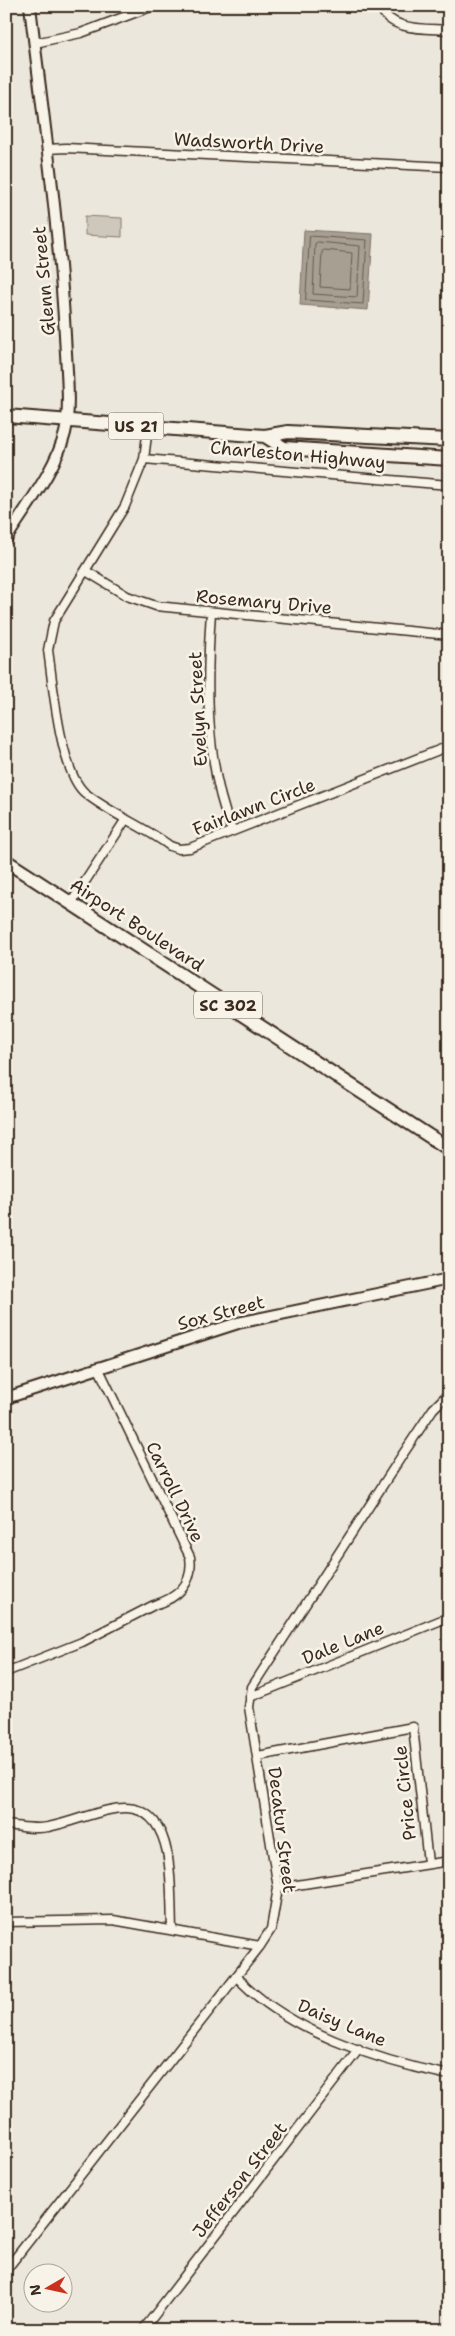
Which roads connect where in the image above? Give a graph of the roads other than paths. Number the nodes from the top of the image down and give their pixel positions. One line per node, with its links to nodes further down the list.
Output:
1 (30, 6): 5 (street, Glenn Street)
2 (153, 6): 5 (street)
3 (380, 6): 4 (street)
4 (449, 30)
5 (34, 43): 6 (street, Glenn Street)
6 (47, 150): 7 (street, Wadsworth Drive); 9 (street, Glenn Street)
7 (449, 167)
8 (6, 416): 9 (main road, Charleston Highway / US 21)
9 (66, 421): 10 (main road, Charleston Highway / US 21); 16 (street, Glenn Street)
10 (148, 427): 11 (main road, Charleston Highway / US 21); 13 (street, Fairlawn Circle)
11 (265, 436): 12 (main road, Charleston Highway / US 21); 14 (main road, Charleston Highway / US 21)
12 (449, 440)
13 (144, 459): 15 (street, Charleston Highway); 17 (street, Fairlawn Circle)
14 (449, 459)
15 (449, 486)
16 (6, 539)
17 (86, 571): 18 (street, Rosemary Drive); 21 (street, Fairlawn Circle)
18 (212, 612): 19 (street, Rosemary Drive); 22 (street, Evelyn Street)
19 (449, 636)
20 (449, 746): 22 (street, Fairlawn Circle)
21 (126, 819): 22 (street, Fairlawn Circle); 24 (street)
22 (232, 831)
23 (6, 861): 24 (main road, Airport Boulevard / SC 302)
24 (71, 903): 25 (main road, Airport Boulevard / SC 302)
25 (449, 1150)
26 (449, 1279): 27 (street, Sox Street)
27 (98, 1367): 29 (street, Sox Street); 31 (street, Carroll Drive)
28 (449, 1393): 32 (street, Decatur Street)
29 (6, 1398)
30 (449, 1616): 32 (street, Dale Lane)
31 (6, 1672)
32 (250, 1697): 33 (street, Decatur Street)
33 (258, 1756): 36 (street, Price Circle); 37 (street, Decatur Street)
34 (6, 1825): 39 (street)
35 (449, 1860): 36 (street)
36 (428, 1863): 37 (street, Price Circle)
37 (278, 1888): 40 (street, Decatur Street)
38 (6, 1922): 39 (street)
39 (172, 1929): 40 (street)
40 (260, 1946): 41 (street, Decatur Street)
41 (236, 1976): 42 (street, Daisy Lane); 44 (street, Decatur Street)
42 (360, 2049): 43 (street, Daisy Lane); 45 (street, Jefferson Street)
43 (449, 2075)
44 (6, 2270)
45 (143, 2330)

